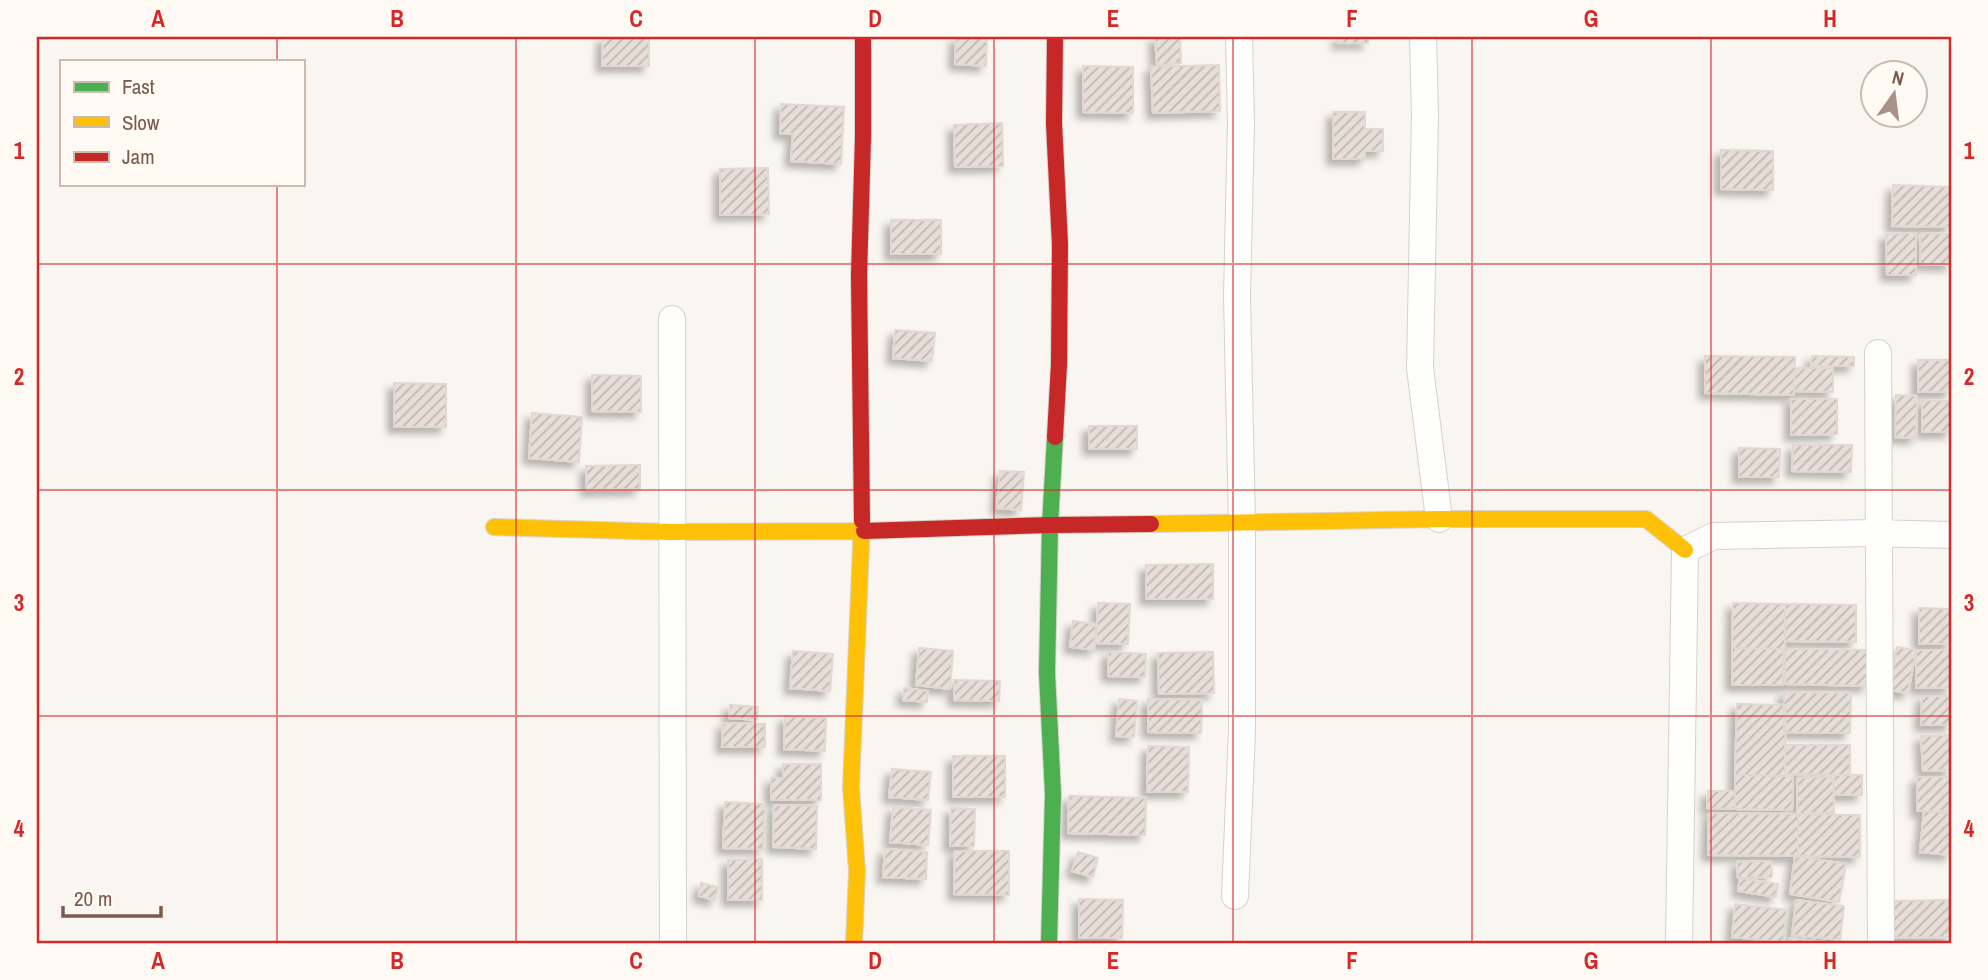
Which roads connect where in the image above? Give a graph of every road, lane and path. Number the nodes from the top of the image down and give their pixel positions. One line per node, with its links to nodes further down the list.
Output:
1 (863, 37): 11 (street)
2 (1055, 37): 9 (street)
3 (1238, 37): 8 (street)
4 (1423, 37): 7 (street)
5 (672, 319): 12 (street)
6 (1878, 354): 13 (street)
7 (1438, 519): 8 (street); 15 (street)
8 (1242, 523): 9 (street); 16 (street)
9 (1049, 525): 11 (street); 19 (street)
10 (494, 527): 12 (street)
11 (862, 531): 12 (street); 18 (street)
12 (671, 532): 17 (street)
13 (1878, 534): 14 (street); 15 (street); 21 (street)
14 (1951, 535)
15 (1685, 550): 20 (street)
16 (1235, 896)
17 (673, 943)
18 (855, 943)
19 (1049, 943)
20 (1679, 943)
21 (1881, 943)

